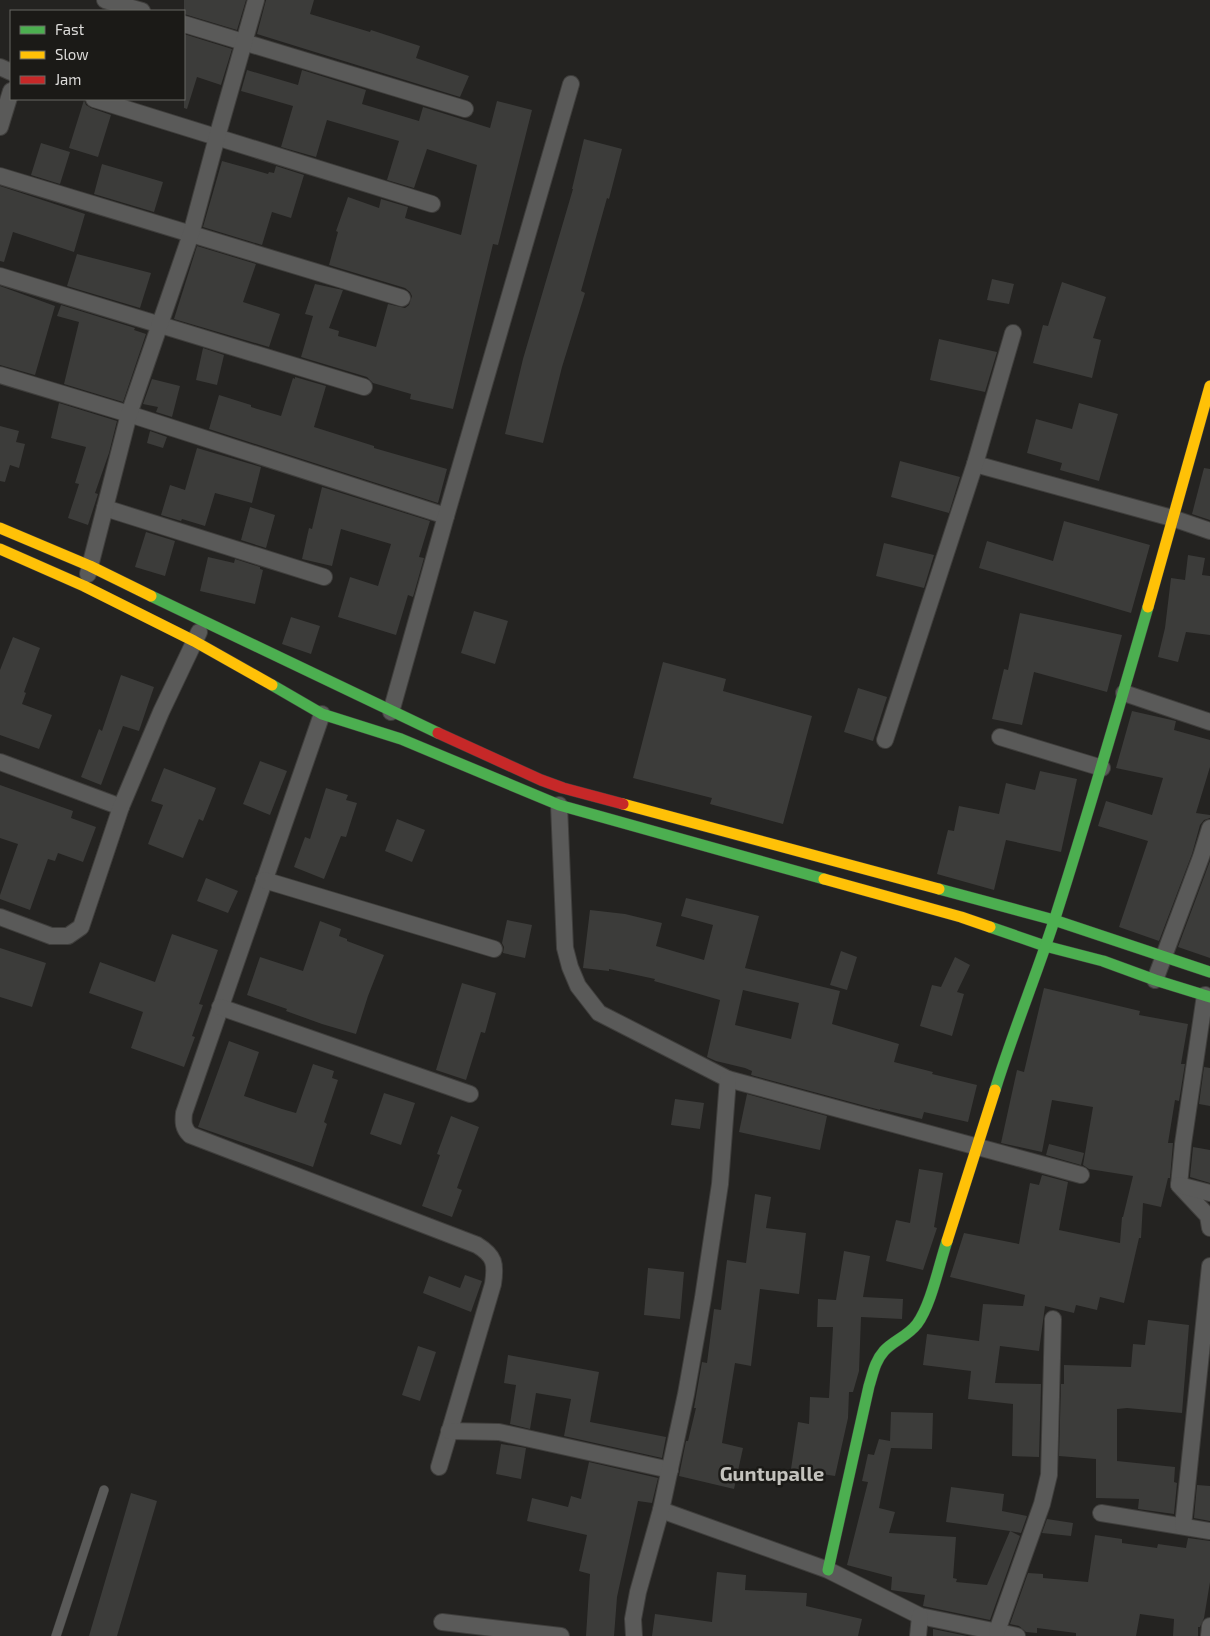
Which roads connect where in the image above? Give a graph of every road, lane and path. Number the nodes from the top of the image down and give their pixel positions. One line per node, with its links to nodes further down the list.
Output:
1 (105, 0): 3 (street)
2 (256, 0): 5 (street)
3 (139, 10)
4 (185, 24): 5 (street)
5 (245, 43): 9 (street); 11 (street)
6 (571, 84): 25 (street)
7 (10, 94): 10 (street)
8 (97, 100): 11 (street)
9 (465, 109)
10 (0, 127)
11 (217, 137): 13 (street); 14 (street)
12 (0, 176): 14 (street)
13 (432, 204)
14 (191, 234): 16 (street); 17 (street)
15 (0, 276): 17 (street)
16 (402, 298)
17 (159, 325): 21 (street); 22 (street)
18 (1013, 334): 23 (street)
19 (0, 375): 22 (street)
20 (1210, 386): 26 (main road)
21 (364, 388)
22 (129, 414): 24 (street); 25 (street)
23 (975, 464): 26 (street); 40 (street)
24 (105, 508): 30 (street); 31 (street)
25 (446, 516): 36 (street)
26 (1172, 518): 28 (street); 35 (main road)
27 (0, 528): 30 (main road)
28 (1210, 531)
29 (0, 549): 32 (main road)
30 (90, 566): 32 (street); 33 (main road)
31 (324, 577)
32 (84, 586): 34 (main road)
33 (204, 621): 34 (street); 36 (main road)
34 (194, 641): 37 (main road); 44 (street)
35 (1124, 693): 38 (street); 42 (main road)
36 (391, 712): 48 (main road)
37 (322, 714): 43 (main road); 46 (street)
38 (1210, 722)
39 (1000, 737): 42 (street)
40 (885, 740)
41 (0, 762): 44 (street)
42 (1102, 768): 48 (main road)
43 (559, 805): 49 (main road); 56 (street)
44 (122, 807): 47 (street)
45 (1210, 828): 51 (street)
46 (264, 880): 50 (street); 55 (street)
47 (0, 917)
48 (1054, 920): 49 (main road); 51 (main road)
49 (1045, 946): 53 (main road); 58 (main road)
50 (494, 949)
51 (1164, 956): 52 (main road); 53 (street)
52 (1210, 972)
53 (1155, 980): 54 (main road)
54 (1207, 996): 60 (street)
55 (220, 1007): 57 (street); 65 (street)
56 (728, 1079): 58 (street); 67 (street)
57 (470, 1094)
58 (977, 1146): 59 (street); 73 (main road)
59 (1082, 1175)
60 (1179, 1186): 61 (street); 62 (street)
61 (1210, 1193)
62 (1210, 1228)
63 (1210, 1266): 71 (street)
64 (1053, 1319): 77 (street)
65 (449, 1431): 66 (street); 67 (street)
66 (439, 1467)
67 (670, 1470): 69 (street)
68 (104, 1490): 78 (lane)
69 (661, 1510): 73 (street); 80 (street)
70 (1101, 1513): 71 (street)
71 (1183, 1526): 72 (street)
72 (1210, 1531)
73 (828, 1570): 74 (street)
74 (920, 1616): 77 (street); 81 (street)
75 (442, 1622): 79 (street)
76 (1210, 1626): 83 (street)
77 (997, 1631): 82 (street)
78 (56, 1636)
79 (560, 1636)
80 (634, 1636)
81 (918, 1636)
82 (1017, 1636)
83 (1208, 1636)

